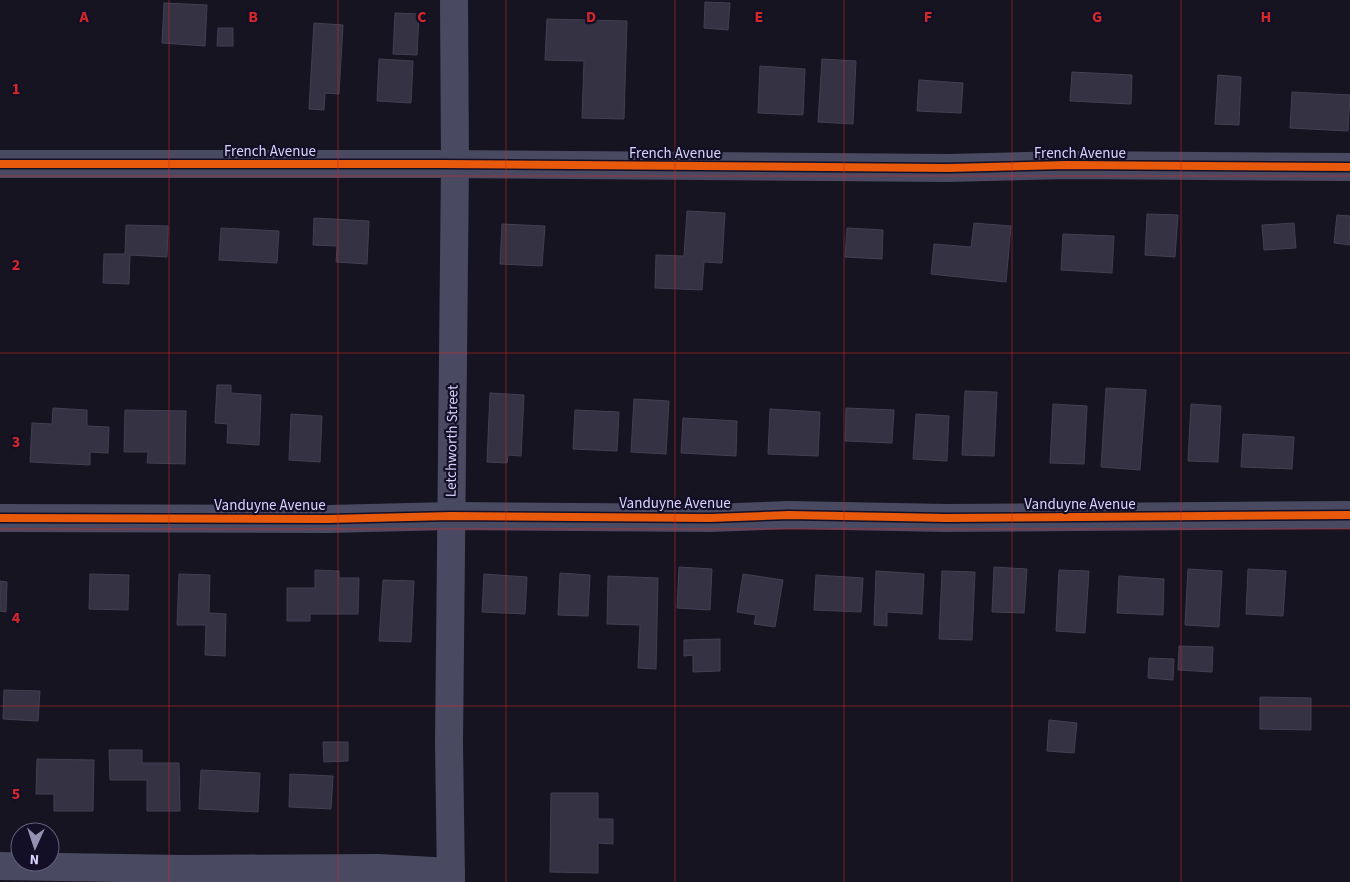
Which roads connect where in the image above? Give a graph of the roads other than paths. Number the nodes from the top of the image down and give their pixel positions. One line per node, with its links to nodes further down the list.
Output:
1 (454, 0): 3 (street, Letchworth Street)
2 (0, 164): 3 (street, French Avenue)
3 (455, 165): 4 (street, French Avenue); 6 (street, Letchworth Street)
4 (1350, 167)
5 (1350, 515): 6 (street, Vanduyne Avenue)
6 (451, 516): 7 (street, Vanduyne Avenue); 9 (street, Letchworth Street)
7 (0, 518)
8 (0, 866): 9 (street)
9 (451, 877)

